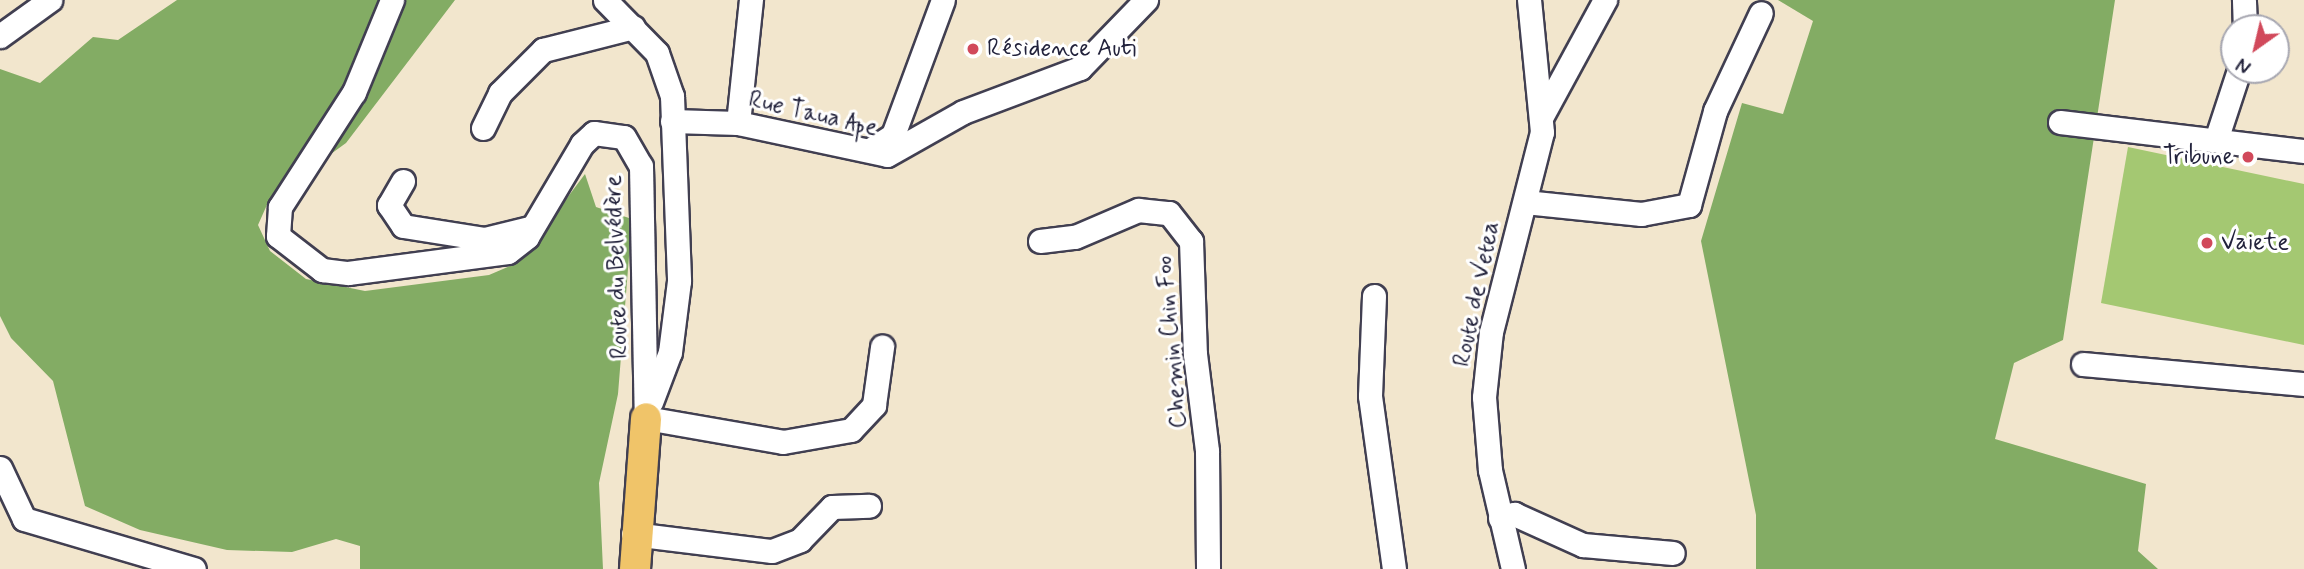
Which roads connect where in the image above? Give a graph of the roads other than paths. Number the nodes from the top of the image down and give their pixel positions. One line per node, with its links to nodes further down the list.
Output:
1 (50, 0): 11 (street)
2 (392, 0): 23 (street, Route du Belvédère)
3 (606, 0): 10 (street)
4 (751, 0): 16 (street)
5 (943, 0): 20 (street)
6 (1146, 0): 20 (street, Rue Taua Ape)
7 (1529, 0): 13 (street)
8 (1605, 0): 13 (street)
9 (1761, 13): 22 (street)
10 (632, 27): 14 (street); 17 (street)
11 (0, 37)
12 (2233, 84): 18 (street)
13 (1543, 114): 22 (street, Route de Vetea)
14 (672, 121): 16 (street, Rue Taua Ape); 29 (street)
15 (2060, 122): 18 (street)
16 (738, 123): 20 (street, Rue Taua Ape)
17 (483, 128)
18 (2211, 139): 19 (street)
19 (2304, 151)
20 (861, 154)
21 (402, 181): 23 (street)
22 (1525, 202): 32 (street, Route de Vetea)
23 (537, 222): 29 (street, Route du Belvédère)
24 (1040, 241): 37 (street, Chemin Chin Foo)
25 (1374, 296): 38 (street)
26 (882, 347): 29 (street)
27 (2083, 364): 28 (street)
28 (2304, 384)
29 (646, 418): 33 (main road)
30 (0, 468): 35 (street)
31 (869, 506): 33 (street)
32 (1500, 518): 34 (street); 39 (street, Route de Vetea)
33 (634, 534): 36 (main road)
34 (1673, 554)
35 (194, 569)
36 (635, 569)
37 (1208, 569)
38 (1394, 569)
39 (1513, 569)

